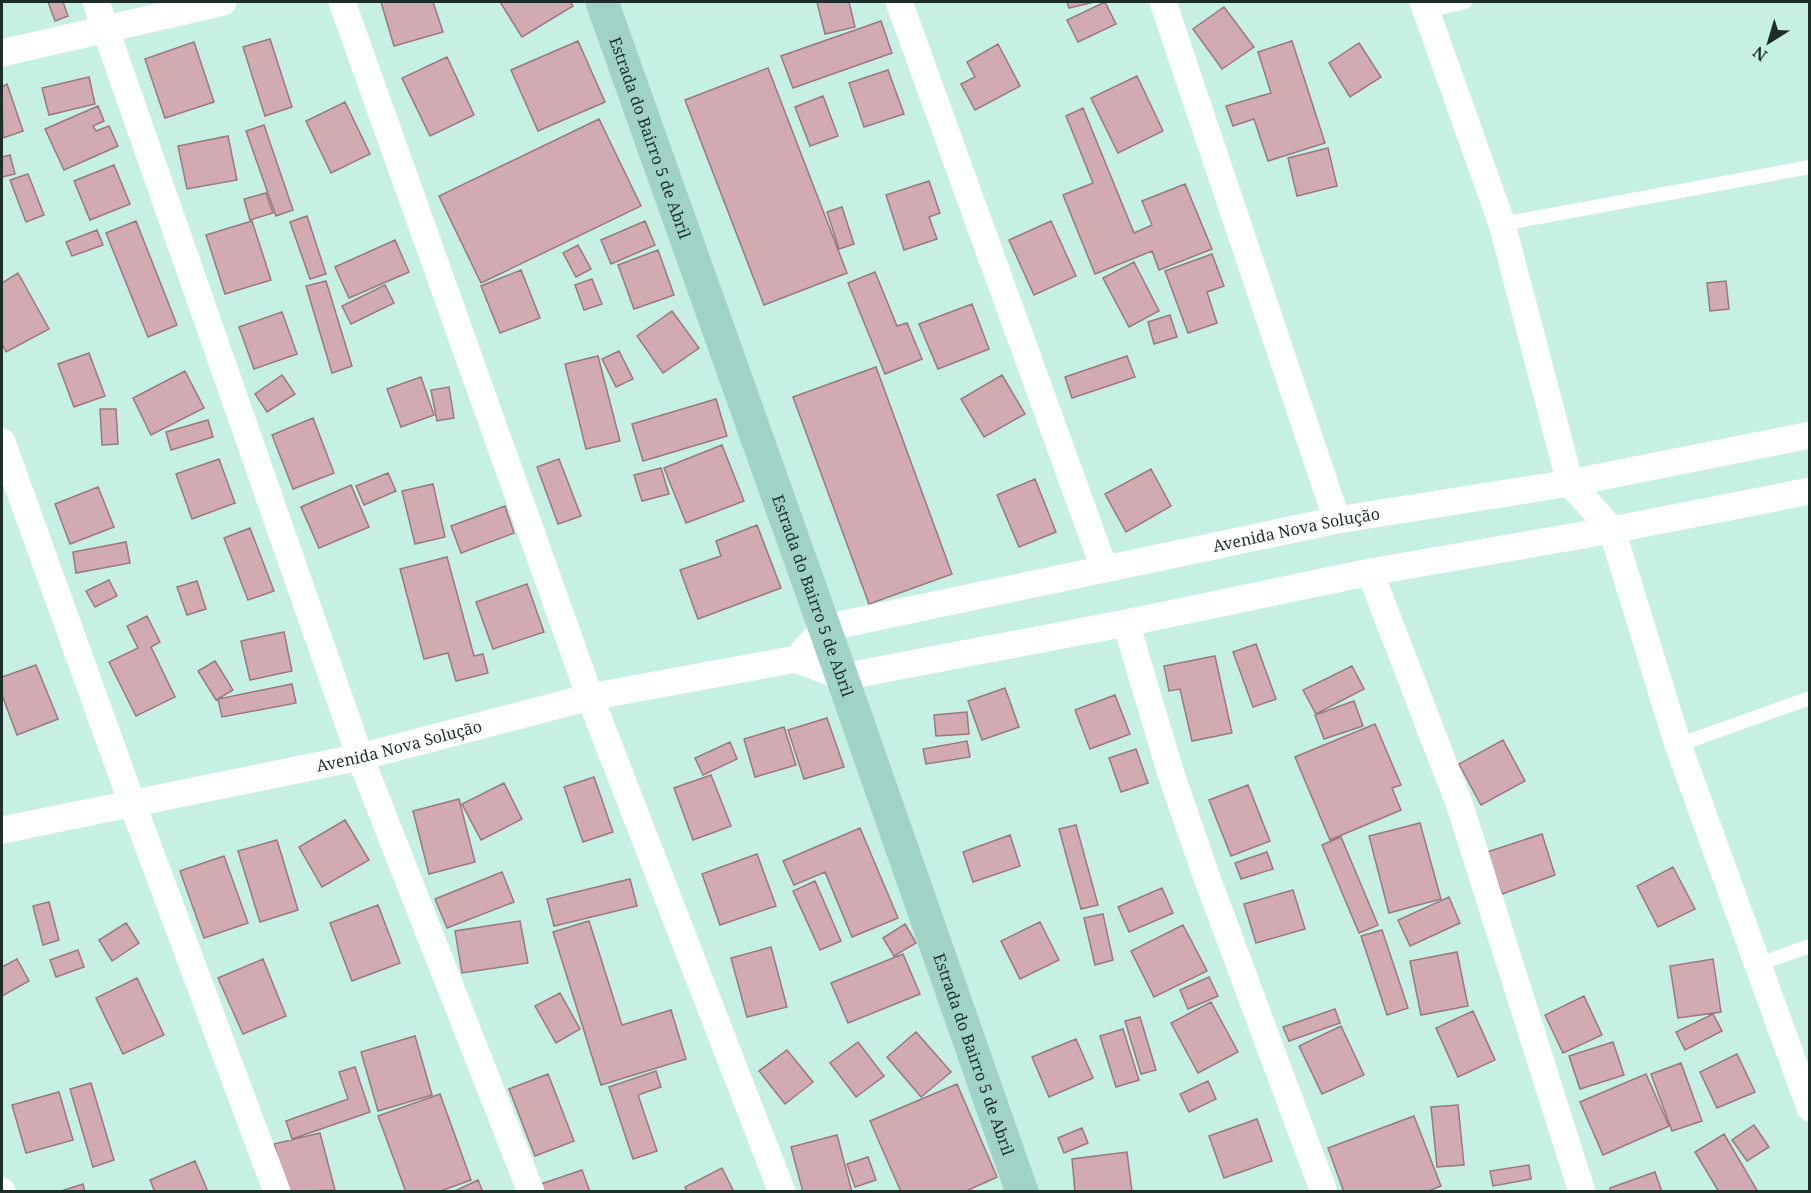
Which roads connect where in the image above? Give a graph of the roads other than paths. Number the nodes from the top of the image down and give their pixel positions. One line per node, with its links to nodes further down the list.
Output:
1 (96, 2): 9 (street)
2 (223, 2): 9 (street)
3 (342, 2): 25 (street)
4 (602, 2): 22 (street, Estrada do Bairro 5 de Abril)
5 (899, 2): 19 (street)
6 (1163, 2): 17 (street)
7 (1465, 2): 8 (lane)
8 (1424, 6): 12 (street)
9 (106, 28): 10 (street); 28 (street)
10 (2, 53)
11 (1809, 166): 12 (lane)
12 (1502, 224): 15 (street)
13 (1809, 435): 15 (street, Avenida Nova Solução)
14 (2, 442): 29 (street)
15 (1570, 483): 17 (street, Avenida Nova Solução); 18 (street)
16 (1809, 491): 18 (street)
17 (1336, 520): 19 (street, Avenida Nova Solução)
18 (1612, 530): 20 (street); 27 (street)
19 (1104, 568): 22 (street, Avenida Nova Solução)
20 (1370, 572): 21 (street); 39 (street)
21 (1126, 623): 24 (street); 38 (street)
22 (825, 628): 23 (street); 24 (street, Estrada do Bairro 5 de Abril)
23 (795, 659): 24 (street); 25 (street, Avenida Nova Solução)
24 (842, 677): 37 (street, Estrada do Bairro 5 de Abril)
25 (590, 697): 28 (street, Avenida Nova Solução); 36 (street)
26 (1809, 698): 27 (lane)
27 (1678, 745): 32 (street)
28 (360, 757): 29 (street, Avenida Nova Solução); 35 (street)
29 (132, 803): 30 (street, Avenida Nova Solução); 34 (street)
30 (2, 830)
31 (1809, 946): 32 (lane)
32 (1759, 964): 33 (street)
33 (1809, 1108)
34 (277, 1191)
35 (531, 1191)
36 (782, 1191)
37 (1022, 1191)
38 (1324, 1191)
39 (1582, 1191)

